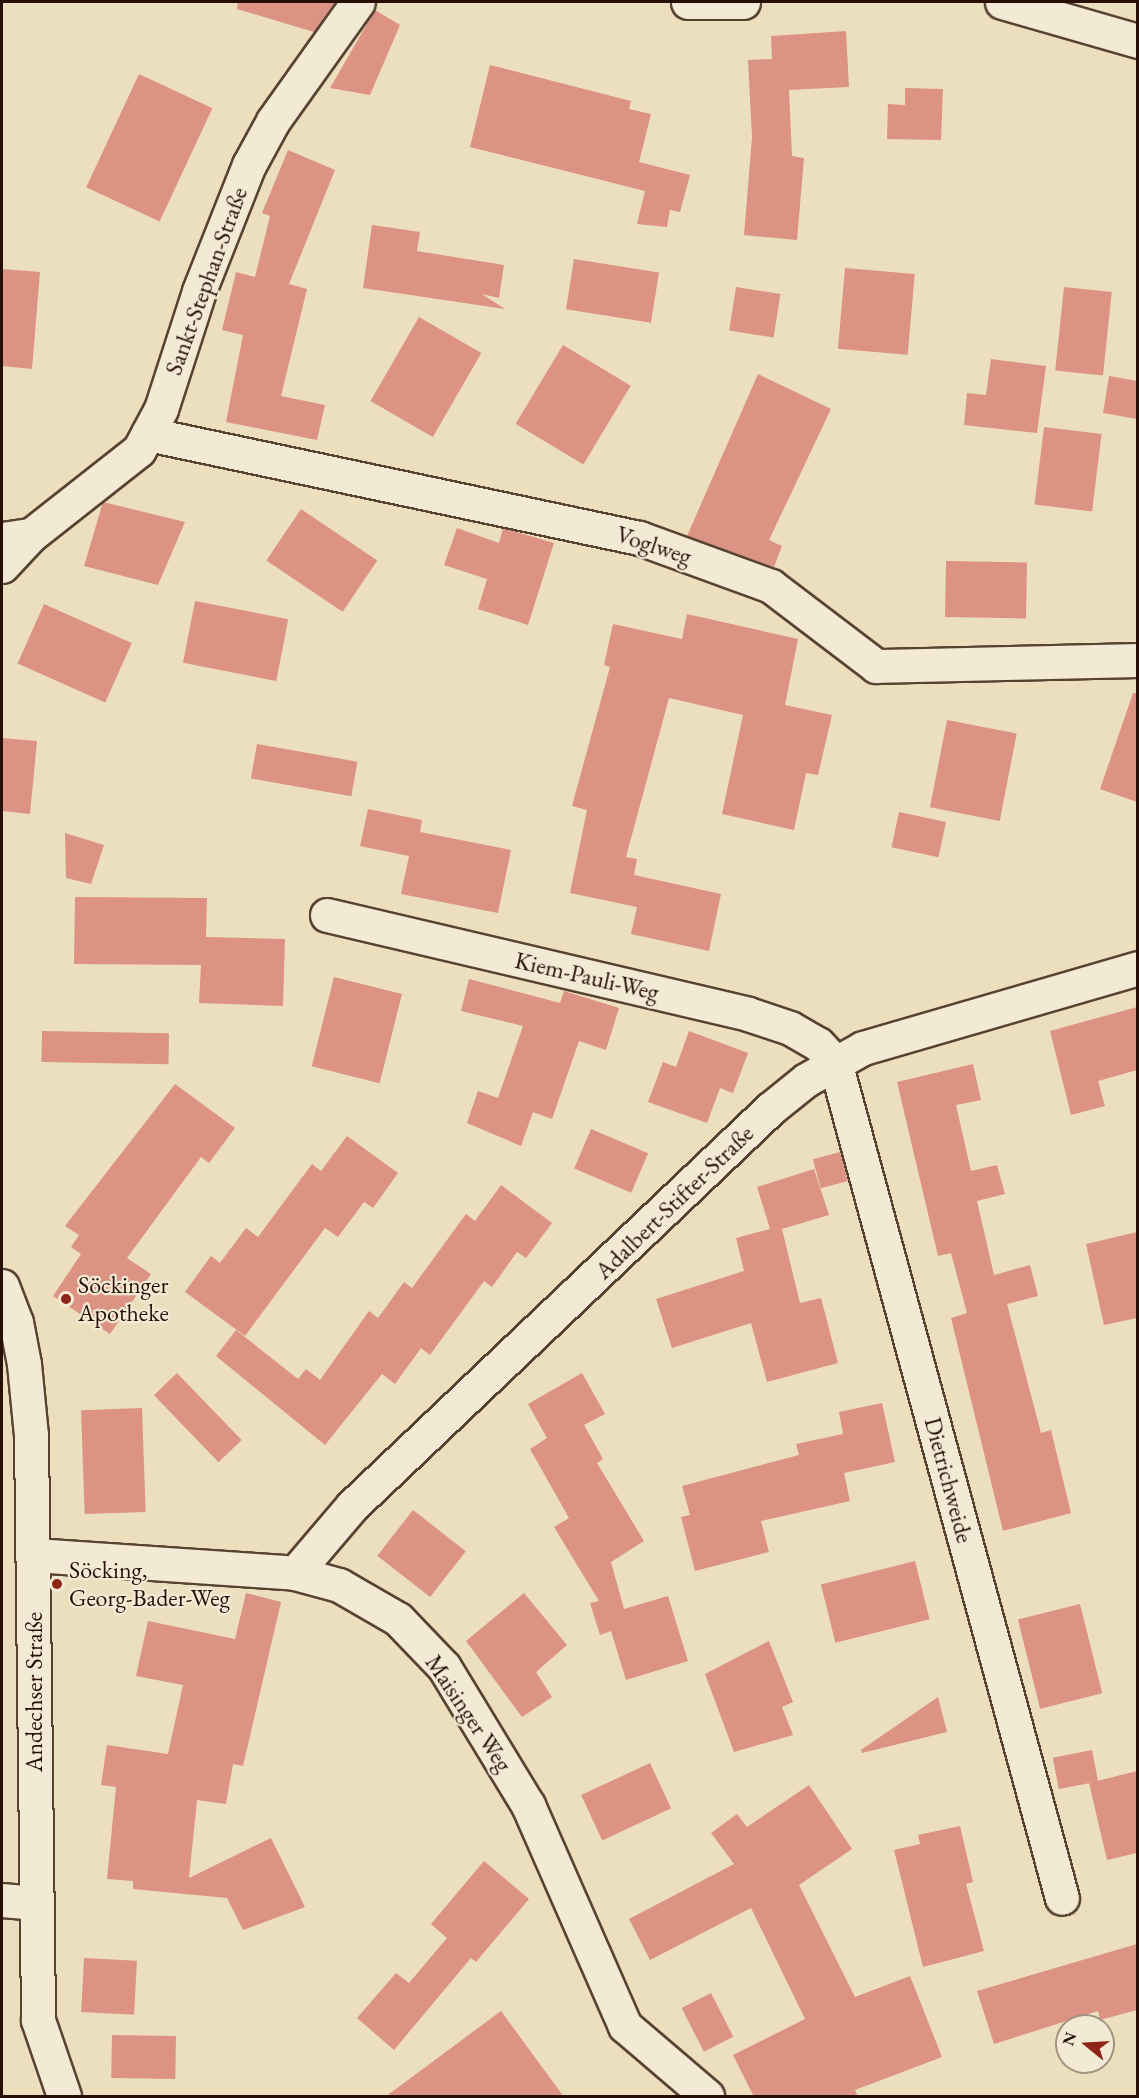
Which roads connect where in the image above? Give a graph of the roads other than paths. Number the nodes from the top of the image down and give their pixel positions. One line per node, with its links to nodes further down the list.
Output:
1 (358, 2): 6 (street, Sankt-Stephan-Straße)
2 (688, 2): 3 (street)
3 (743, 2)
4 (1002, 2): 5 (street)
5 (1137, 41)
6 (148, 434): 7 (street, Sankt-Stephan-Straße); 9 (street, Voglweg)
7 (16, 537): 8 (street, Sankt-Stephan-Straße)
8 (2, 566)
9 (1137, 660)
10 (327, 915): 12 (street, Kiem-Pauli-Weg)
11 (1137, 968): 12 (street, Adalbert-Stifter-Straße)
12 (835, 1062): 15 (street, Adalbert-Stifter-Straße); 16 (street, Dietrichweide)
13 (2, 1286): 14 (street, Andechser Straße)
14 (34, 1555): 15 (street, Maisinger Weg); 18 (street, Andechser Straße)
15 (295, 1573): 20 (street, Maisinger Weg)
16 (1062, 1898)
17 (2, 1900): 18 (street)
18 (35, 1903): 19 (street, Andechser Straße)
19 (64, 2097)
20 (707, 2097)

